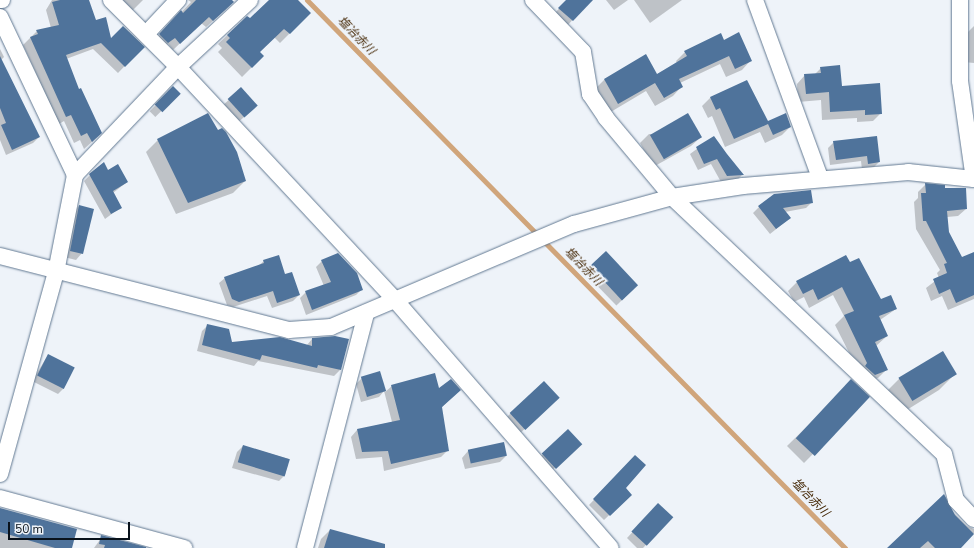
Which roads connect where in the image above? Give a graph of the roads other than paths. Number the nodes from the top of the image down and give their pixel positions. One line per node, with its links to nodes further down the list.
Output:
1 (111, 0): 8 (street)
2 (178, 0): 8 (street)
3 (250, 0): 9 (street)
4 (533, 0): 13 (street)
5 (755, 0): 11 (street)
6 (960, 0): 12 (street)
7 (0, 17): 10 (street)
8 (146, 34): 9 (street)
9 (178, 67): 10 (street); 16 (street)
10 (75, 175): 15 (street)
11 (820, 178): 12 (street); 13 (street)
12 (974, 179)
13 (672, 197): 16 (street); 20 (street)
14 (0, 256): 15 (street)
15 (56, 272): 17 (street); 18 (street)
16 (396, 301): 17 (street); 23 (street)
17 (366, 313): 22 (street)
18 (0, 474)
19 (0, 498): 21 (street)
20 (974, 519)
21 (184, 548)
22 (305, 548)
23 (611, 548)

